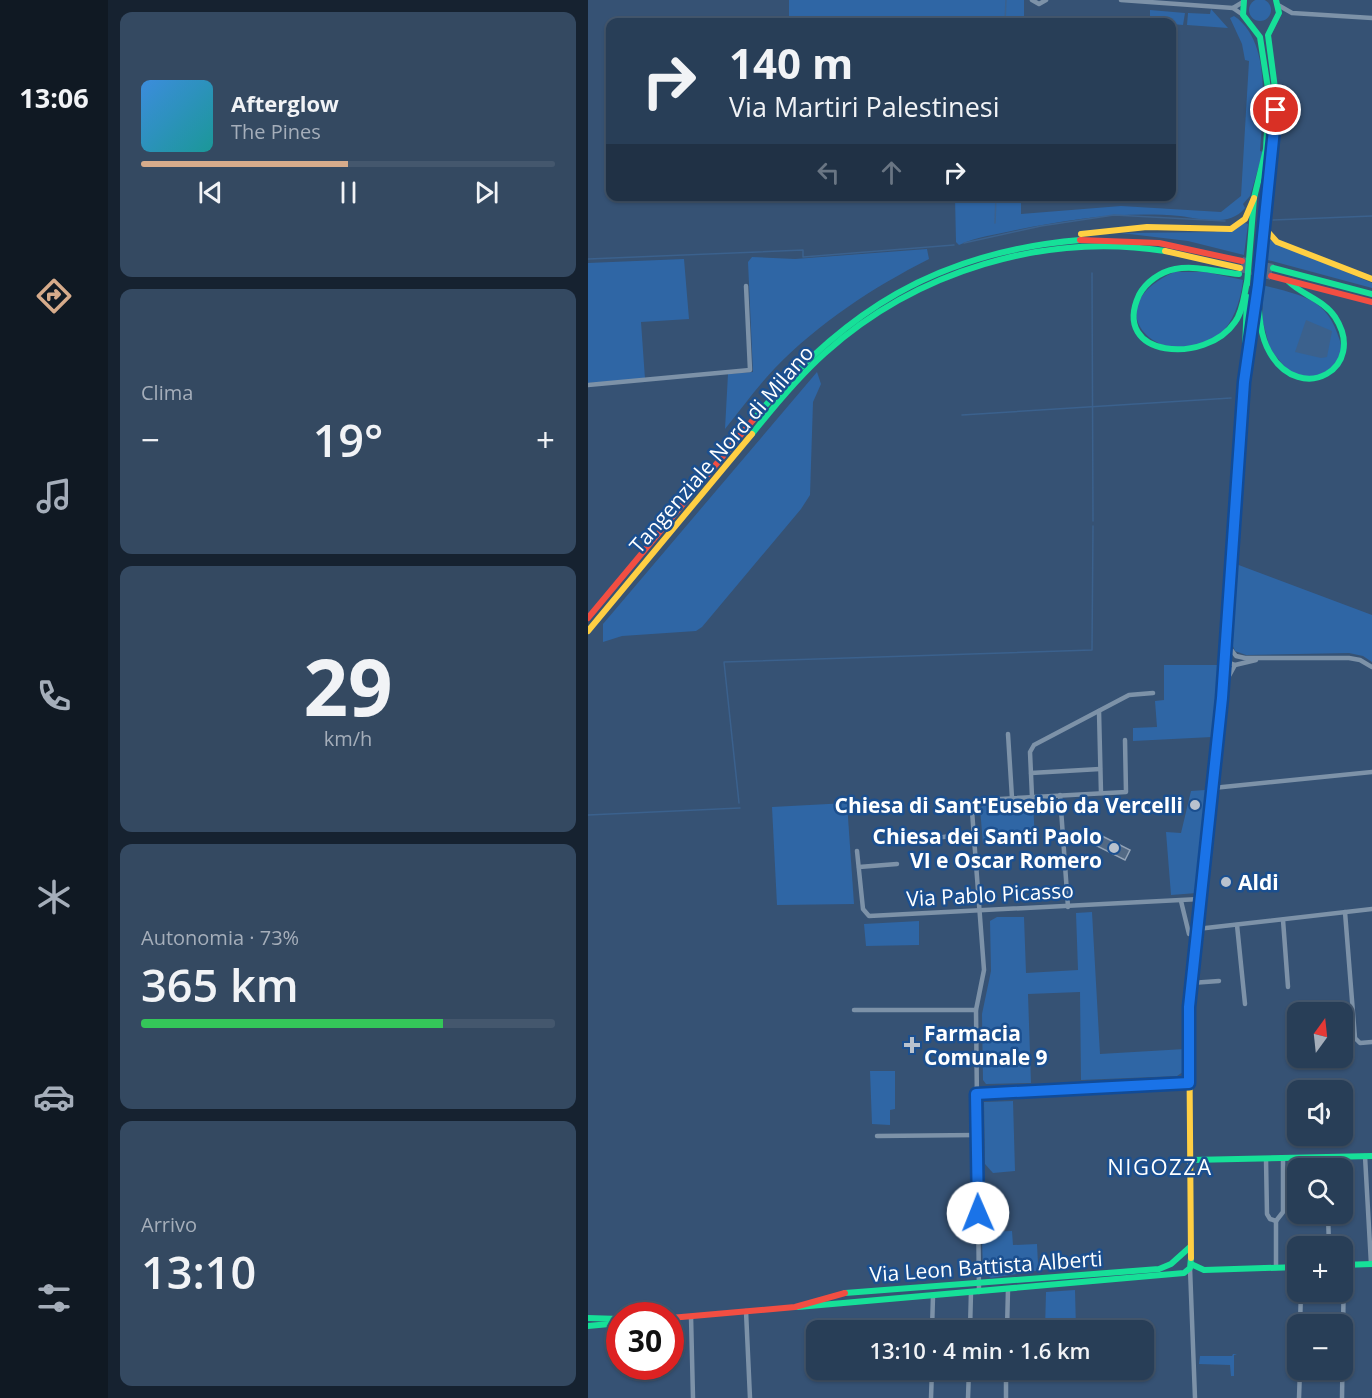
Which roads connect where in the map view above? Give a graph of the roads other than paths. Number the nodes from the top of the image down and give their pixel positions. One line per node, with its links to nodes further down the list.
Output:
1 (1032, 0): 2 (street)
2 (1046, 0)
3 (1121, 0): 6 (street)
4 (1244, 1): 6 (street); 8 (main road)
5 (1277, 2): 7 (street); 10 (main road)
6 (1233, 8): 8 (street)
7 (1292, 13): 9 (street); 10 (street)
8 (1243, 15): 11 (main road)
9 (1372, 18)
10 (1274, 22): 11 (main road); 13 (main road)
11 (1254, 27): 12 (main road)
12 (1254, 198): 14 (main road); 20 (main road)
13 (1266, 211): 18 (main road); 22 (main road)
14 (1019, 247): 15 (main road, Tangenziale Nord di Milano); 27 (main road, Tangenziale Nord di Milano)
15 (1242, 261)
16 (1273, 268): 23 (main road)
17 (1271, 276): 19 (main road)
18 (1372, 279)
19 (1288, 280): 22 (main road); 24 (main road)
20 (1247, 282): 25 (main road); 28 (main road, Tangenziale Nord di Milano)
21 (746, 285): 26 (street)
22 (1258, 285): 25 (main road)
23 (1372, 294)
24 (1372, 302)
25 (1244, 382): 29 (main road)
26 (588, 385)
27 (588, 618)
28 (588, 631)
29 (1226, 643): 30 (street); 32 (main road)
30 (1236, 656): 31 (street); 32 (street)
31 (1258, 659): 33 (street); 34 (street)
32 (1225, 660): 33 (street); 35 (main road)
33 (1235, 665): 35 (street)
34 (1372, 667)
35 (1223, 690): 43 (main road)
36 (1153, 693): 37 (street)
37 (1099, 711): 40 (street); 41 (street)
38 (1008, 734): 47 (street)
39 (1125, 740): 44 (street)
40 (1100, 769): 41 (street); 44 (street)
41 (1031, 772): 46 (street)
42 (1372, 772): 43 (street)
43 (1213, 788): 53 (main road)
44 (1101, 793): 45 (street)
45 (1060, 795): 46 (street); 55 (street)
46 (1032, 797): 47 (street)
47 (1012, 798): 48 (street)
48 (973, 834): 49 (street); 57 (street)
49 (943, 837)
50 (858, 851): 52 (street, Via Pablo Picasso)
51 (897, 864): 52 (street)
52 (860, 867): 57 (street, Via Pablo Picasso)
53 (1200, 899): 54 (street, Via Pablo Picasso); 61 (main road)
54 (1181, 901): 55 (street, Via Pablo Picasso); 62 (street)
55 (1068, 907): 57 (street, Via Pablo Picasso)
56 (1372, 909): 58 (street)
57 (981, 912): 68 (street)
58 (1346, 912): 59 (street); 69 (street)
59 (1282, 920): 60 (street); 65 (street)
60 (1237, 925): 61 (street); 66 (street)
61 (1197, 929): 64 (main road)
62 (1188, 934)
63 (1219, 981): 64 (street)
64 (1191, 983): 70 (main road)
65 (1288, 987)
66 (1245, 1004)
67 (854, 1010): 68 (street)
68 (976, 1010): 71 (street)
69 (1372, 1042)
70 (1189, 1083): 71 (street); 78 (main road)
71 (976, 1094): 72 (street)
72 (977, 1135): 73 (street); 89 (street)
73 (876, 1136)
74 (1369, 1156): 75 (main road); 83 (street)
75 (1326, 1157): 76 (main road)
76 (1283, 1158): 77 (main road); 79 (street)
77 (1266, 1159): 78 (main road); 79 (street)
78 (1191, 1160): 80 (main road)
79 (1276, 1221): 85 (street)
80 (1191, 1244): 81 (main road); 82 (main road)
81 (1178, 1258): 82 (main road); 87 (main road); 89 (main road, Via Leon Battista Alberti)
82 (1190, 1264): 85 (main road); 87 (main road); 88 (street)
83 (1371, 1264): 84 (main road)
84 (1353, 1265)
85 (1276, 1268): 86 (main road)
86 (1287, 1268)
87 (1181, 1273): 88 (street); 90 (main road, Via Leon Battista Alberti)
88 (1192, 1282): 117 (street)
89 (979, 1288): 90 (main road, Via Leon Battista Alberti); 91 (main road, Via Leon Battista Alberti); 92 (main road, Via Leon Battista Alberti); 93 (main road)
90 (1008, 1288): 105 (street)
91 (872, 1291): 95 (main road); 97 (main road, Via Leon Battista Alberti)
92 (971, 1292): 93 (main road, Via Leon Battista Alberti); 104 (street)
93 (947, 1294): 94 (main road, Via Leon Battista Alberti)
94 (933, 1296): 95 (main road, Via Leon Battista Alberti); 103 (street)
95 (876, 1300): 97 (main road, Via Leon Battista Alberti)
96 (1343, 1302): 119 (street)
97 (798, 1307): 98 (main road, Via Leon Battista Alberti)
98 (746, 1311): 99 (main road, Via Leon Battista Alberti); 113 (street)
99 (691, 1316): 100 (main road, Via Leon Battista Alberti); 112 (street)
100 (684, 1317)
101 (588, 1318): 102 (main road)
102 (606, 1320)
103 (932, 1320)
104 (970, 1320)
105 (1007, 1320)
106 (606, 1323): 107 (main road)
107 (588, 1326)
108 (932, 1380): 114 (street)
109 (969, 1380): 115 (street)
110 (1006, 1380): 116 (street)
111 (1300, 1380): 118 (street)
112 (693, 1398)
113 (750, 1398)
114 (931, 1398)
115 (968, 1398)
116 (1006, 1398)
117 (1195, 1398)
118 (1299, 1398)
119 (1342, 1398)

